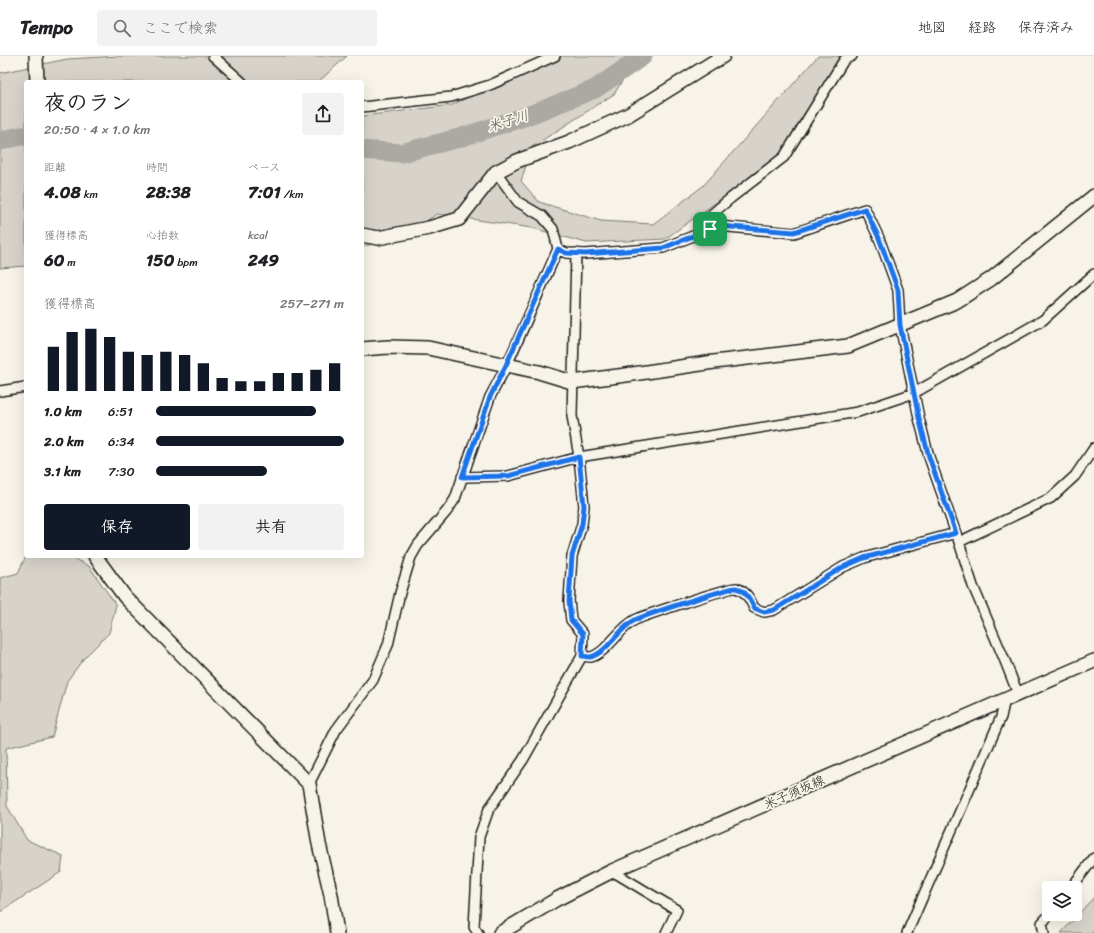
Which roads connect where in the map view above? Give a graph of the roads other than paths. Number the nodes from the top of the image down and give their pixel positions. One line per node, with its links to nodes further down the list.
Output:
1 (36, 56): 6 (street)
2 (213, 56): 7 (street)
3 (555, 56): 8 (street)
4 (724, 56): 9 (street)
5 (852, 56): 11 (street)
6 (37, 80)
7 (240, 80)
8 (364, 107)
9 (496, 172): 12 (street); 13 (street)
10 (1094, 196): 16 (street)
11 (710, 229): 14 (street); 16 (street)
12 (364, 235)
13 (558, 249): 14 (street); 18 (street)
14 (576, 253): 19 (street)
15 (1094, 274): 22 (street)
16 (900, 325): 19 (street); 22 (street)
17 (364, 349): 18 (street)
18 (506, 365): 19 (street); 25 (street)
19 (572, 382): 24 (street)
20 (24, 387): 21 (street)
21 (0, 391)
22 (914, 393): 24 (street); 26 (street)
23 (1094, 448): 27 (street)
24 (579, 457): 25 (street); 29 (street)
25 (462, 477): 33 (street)
26 (956, 533): 27 (street); 29 (street)
27 (959, 542): 31 (street)
28 (96, 558): 33 (street)
29 (582, 656): 39 (street)
30 (1094, 661): 31 (street, 米子須坂線)
31 (1018, 694): 32 (street, 米子須坂線)
32 (1005, 700): 35 (street, 米子須坂線); 42 (street)
33 (310, 784): 38 (street)
34 (1094, 858): 36 (street)
35 (612, 871): 40 (street, 米子須坂線); 41 (street)
36 (1076, 881)
37 (1044, 921): 43 (street)
38 (337, 933)
39 (478, 933)
40 (500, 933)
41 (666, 933)
42 (907, 933)
43 (1044, 933)

